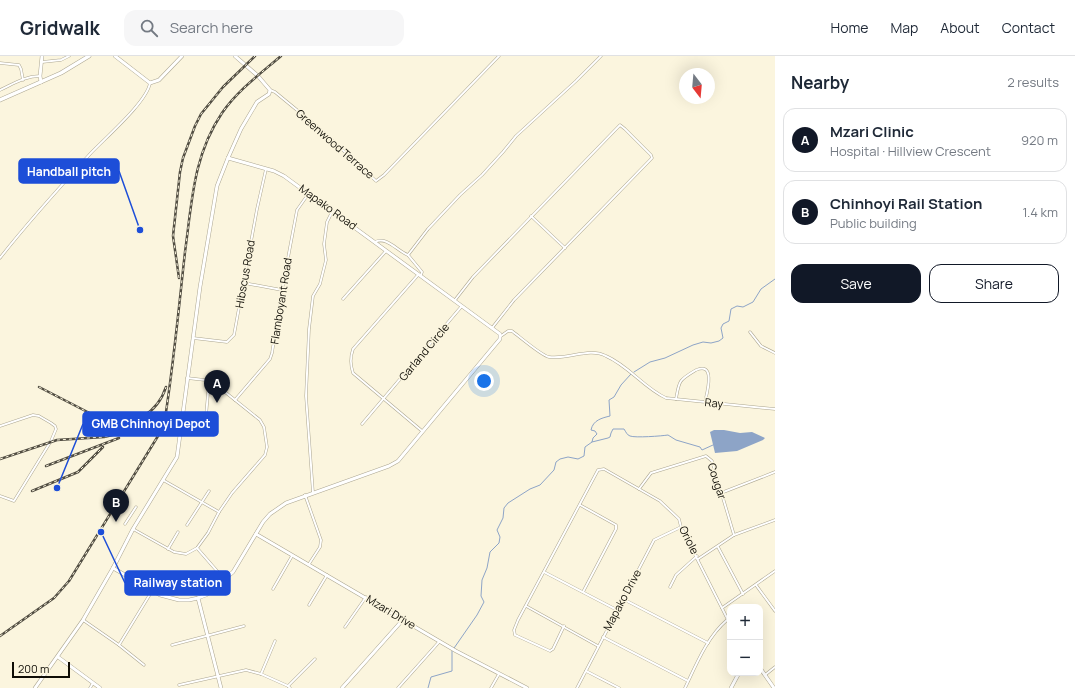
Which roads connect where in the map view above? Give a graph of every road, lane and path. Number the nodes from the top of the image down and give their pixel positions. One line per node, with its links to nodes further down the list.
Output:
1 (42, 56): 9 (street)
2 (69, 56): 9 (street)
3 (89, 56): 13 (main road)
4 (115, 56): 14 (street)
5 (182, 56): 14 (street)
6 (235, 56): 16 (street, Greenwood Terrace)
7 (499, 56): 16 (street, Greenwood Terrace)
8 (601, 56): 26 (street)
9 (42, 62): 11 (street)
10 (0, 63): 12 (street)
11 (40, 76): 12 (street); 13 (street)
12 (23, 80): 15 (street)
13 (41, 82): 17 (main road)
14 (150, 83): 27 (street)
15 (0, 90)
16 (270, 90): 18 (street)
17 (0, 100)
18 (228, 158): 19 (street, Mapako Road); 37 (street)
19 (266, 169): 20 (street, Mapako Road); 29 (street, Hibscus Road)
20 (309, 193): 21 (street, Mapako Road); 30 (street, Flamboyant Road)
21 (333, 211): 23 (street, Mapako Road); 54 (street)
22 (531, 216): 24 (street); 24 (street); 32 (street)
23 (375, 242): 25 (street, Mapako Road); 26 (street)
24 (565, 248): 34 (street)
25 (386, 251): 28 (street, Mapako Road); 31 (street)
26 (408, 255): 28 (street)
27 (0, 258)
28 (420, 275): 32 (street, Mapako Road); 41 (street)
29 (244, 283): 30 (street); 37 (street, Hibscus Road)
30 (282, 290): 43 (street, Flamboyant Road)
31 (343, 299)
32 (455, 300): 33 (street, Mapako Road)
33 (462, 306): 34 (street, Mapako Road); 41 (street, Garland Circle)
34 (492, 328): 36 (street, Mapako Road)
35 (750, 332): 38 (street)
36 (501, 336): 42 (street, Ray); 49 (street)
37 (193, 338): 39 (street)
38 (775, 353)
39 (187, 378): 40 (street); 46 (street)
40 (209, 382): 43 (street); 46 (street)
41 (385, 398): 47 (street, Garland Circle); 49 (street)
42 (676, 399): 44 (street, Ray); 44 (street)
43 (235, 400): 61 (street)
44 (705, 402): 45 (street, Ray)
45 (775, 409)
46 (183, 414): 51 (street)
47 (362, 424)
48 (0, 426): 57 (street)
49 (422, 431): 54 (street)
50 (775, 472): 55 (street)
51 (163, 479): 58 (street); 66 (street)
52 (639, 489): 55 (street, Cougar); 59 (street, Oriole); 65 (street, Oriole)
53 (210, 490): 58 (street)
54 (313, 493): 56 (street)
55 (721, 493): 69 (street, Cougar)
56 (305, 495): 68 (street); 75 (street)
57 (0, 496)
58 (202, 502): 61 (street); 64 (street)
59 (580, 505): 78 (street); 85 (street)
60 (136, 507): 63 (street)
61 (219, 512): 71 (street)
62 (775, 520): 69 (street)
63 (125, 524)
64 (187, 526)
65 (682, 527): 74 (street, Oriole); 89 (street, Mapako Drive)
66 (133, 529): 72 (street); 76 (street)
67 (178, 532): 72 (street)
68 (256, 534): 73 (street, Mzari Drive); 80 (street)
69 (734, 535): 70 (street)
70 (718, 547): 74 (street); 86 (street)
71 (197, 548): 72 (street); 80 (street)
72 (168, 549)
73 (293, 555): 75 (street, Mzari Drive); 83 (street)
74 (698, 558): 82 (street); 92 (street, Oriole)
75 (309, 564): 79 (street, Mzari Drive)
76 (113, 568): 84 (street); 96 (street)
77 (775, 571): 81 (street)
78 (544, 572): 85 (street); 91 (street)
79 (327, 575): 87 (street, Mzari Drive); 90 (street)
80 (224, 580): 88 (street)
81 (756, 585): 86 (street); 94 (street)
82 (670, 587)
83 (273, 589)
84 (152, 590): 88 (street); 106 (street)
85 (583, 592): 93 (street)
86 (743, 594): 92 (street)
87 (366, 597): 95 (street, Mzari Drive); 100 (street)
88 (198, 598): 101 (street)
89 (623, 599): 93 (street, Mapako Drive); 105 (street)
90 (309, 605)
91 (526, 606): 99 (street); 99 (street)
92 (722, 608): 97 (street, Oriole)
93 (617, 610): 102 (street, Mapako Drive)
94 (775, 611)
95 (402, 618): 104 (street, Mzari Drive); 128 (street)
96 (83, 620): 106 (street); 109 (street)
97 (727, 620): 105 (street)
98 (244, 626): 101 (street)
99 (564, 626): 108 (street)
100 (345, 627)
101 (208, 636): 107 (street); 116 (street)
102 (603, 637): 108 (street, Mapako Drive); 119 (street)
103 (275, 641): 114 (street)
104 (440, 641): 115 (street, Mzari Drive); 129 (street)
105 (708, 643): 119 (street)
106 (119, 645): 111 (street)
107 (172, 645)
108 (598, 646): 113 (street, Mapako Drive)
109 (58, 657): 120 (street); 123 (street)
110 (315, 659): 122 (street)
111 (144, 665)
112 (775, 667): 117 (street)
113 (586, 671): 132 (street, Mapako Drive); 133 (street)
114 (261, 674): 116 (street); 122 (street)
115 (499, 674): 130 (street); 131 (street, Mzari Drive)
116 (218, 675): 121 (street); 126 (street)
117 (764, 675): 136 (street)
118 (737, 676): 135 (street)
119 (688, 681): 134 (street)
120 (93, 683): 124 (street); 125 (street)
121 (179, 685)
122 (288, 686): 127 (street)
123 (36, 688)
124 (90, 688)
125 (100, 688)
126 (221, 688)
127 (290, 688)
128 (342, 688)
129 (398, 688)
130 (491, 688)
131 (526, 688)
132 (577, 688)
133 (618, 688)
134 (685, 688)
135 (731, 688)
136 (774, 688)

